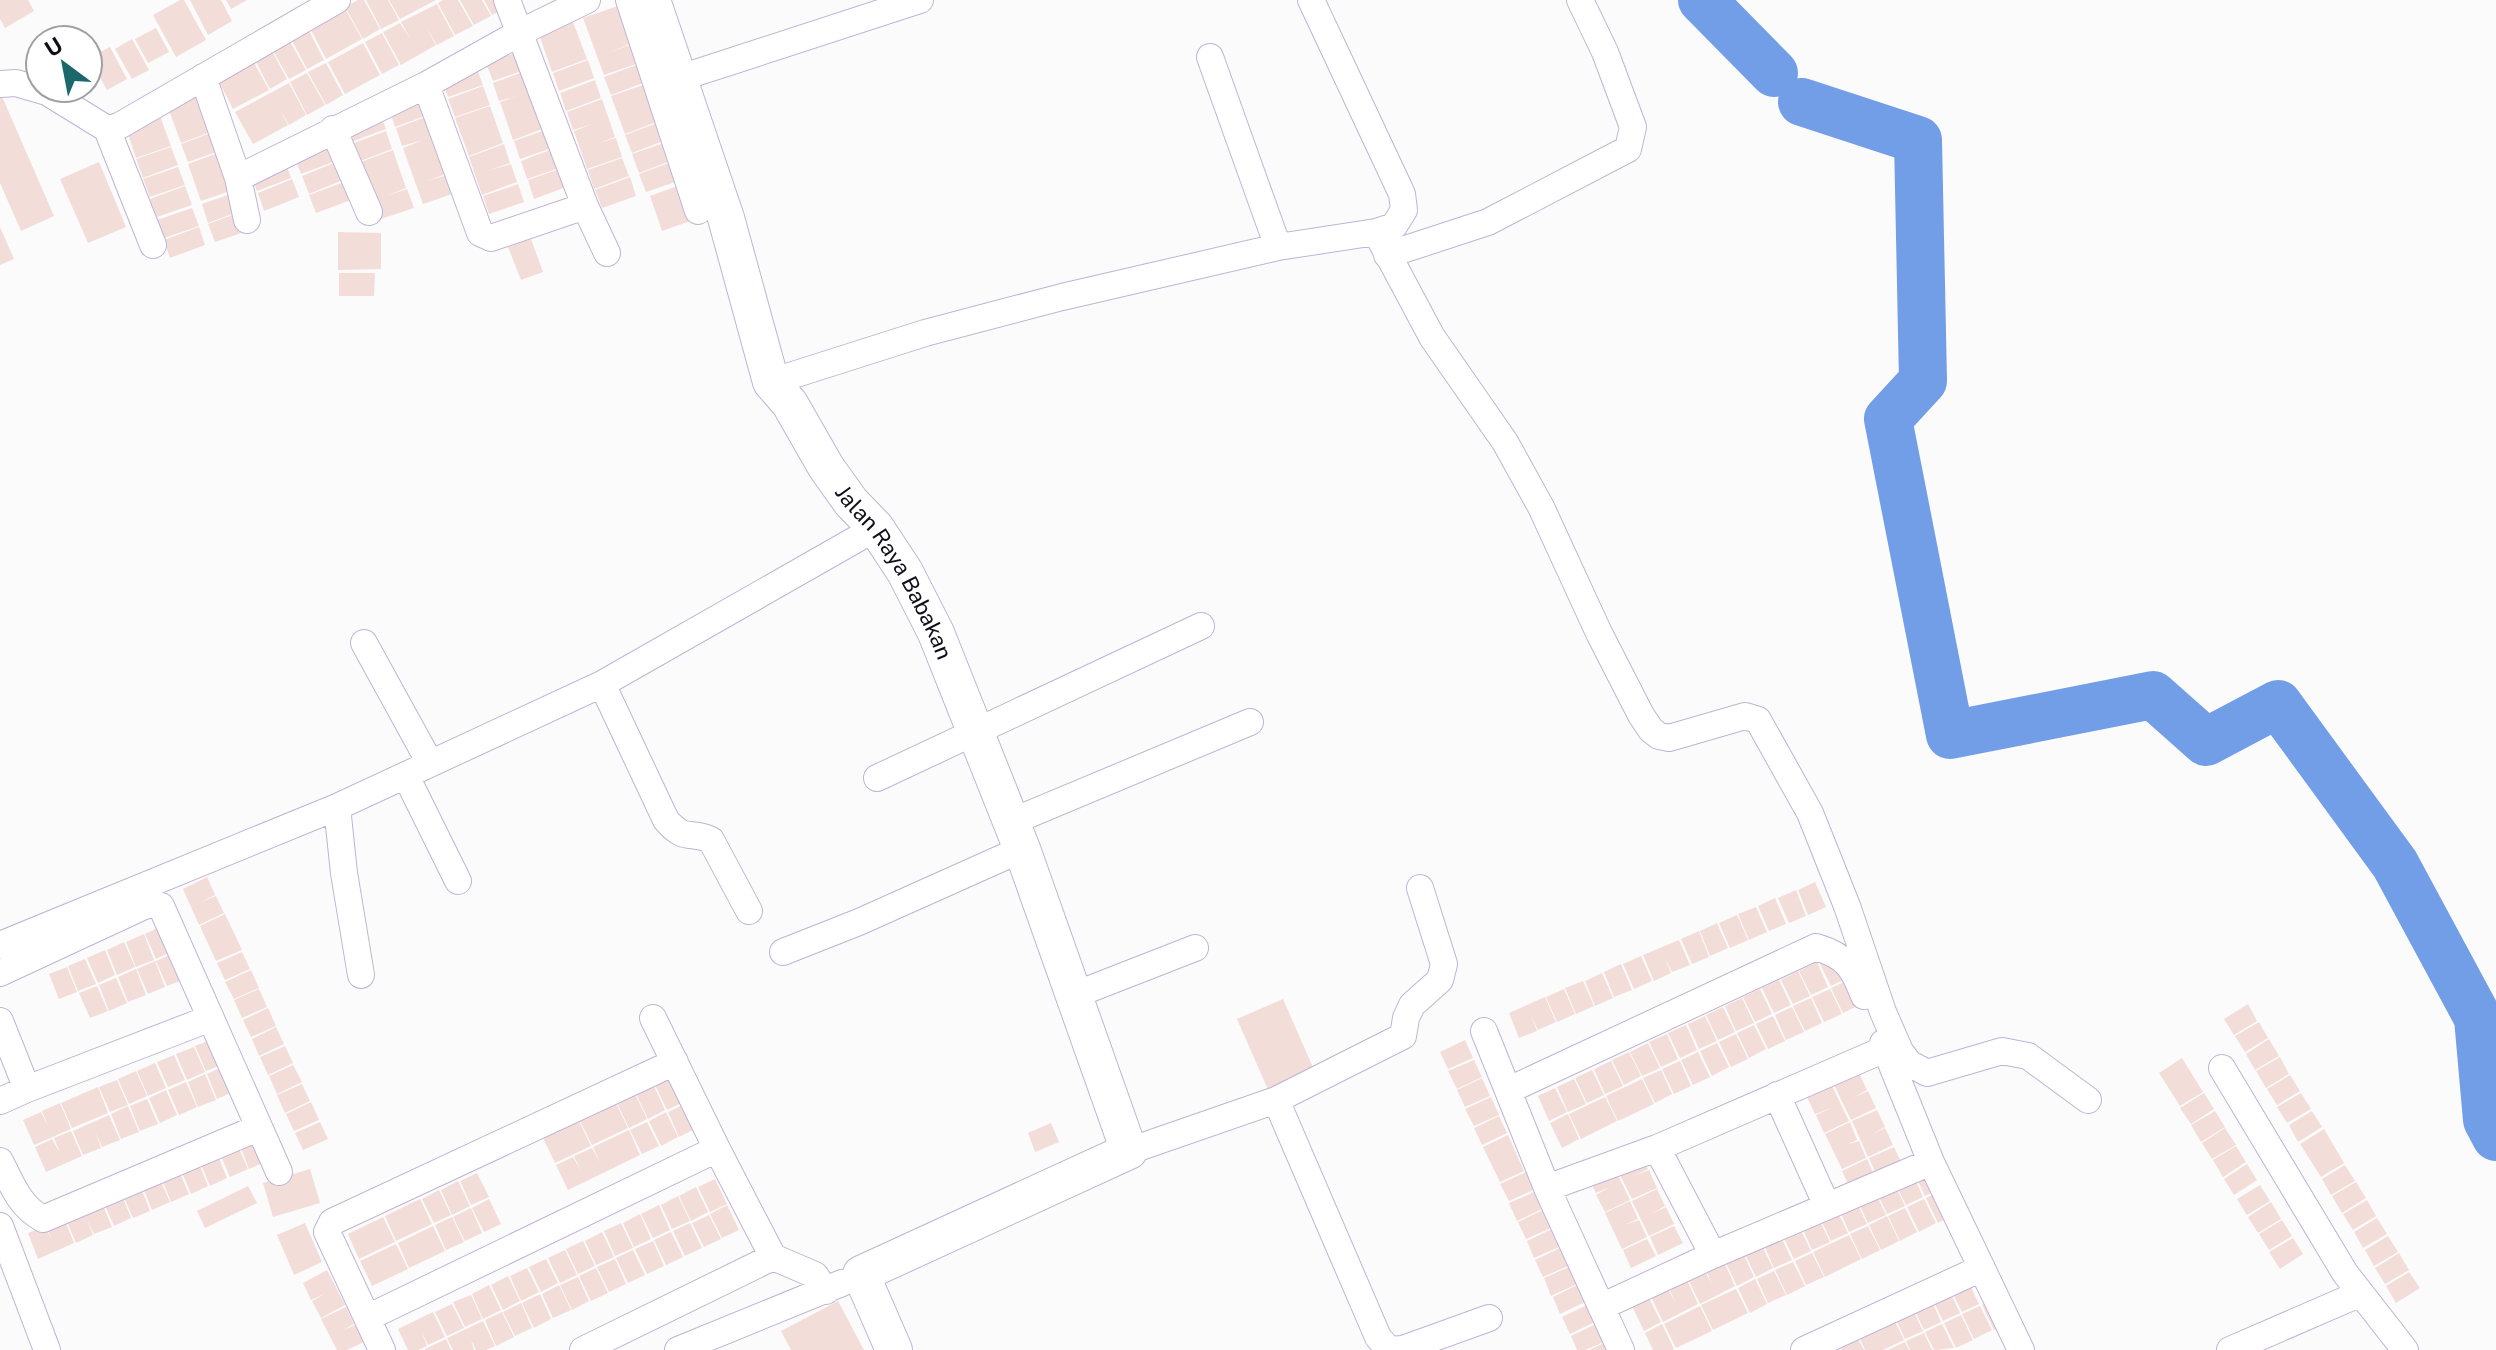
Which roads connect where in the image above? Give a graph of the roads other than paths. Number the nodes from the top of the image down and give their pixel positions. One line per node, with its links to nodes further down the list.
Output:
1 (337, 0): 11 (street)
2 (507, 0): 9 (street)
3 (587, 0): 9 (street)
4 (629, 0): 19 (street)
5 (652, 0): 12 (street, Jalan Raya Babakan)
6 (920, 0): 12 (street)
7 (1311, 0): 22 (street)
8 (1580, 0): 22 (street)
9 (521, 32): 14 (street); 18 (street)
10 (1210, 57): 24 (street)
11 (203, 77): 15 (street); 17 (street)
12 (677, 79): 26 (street, Jalan Raya Babakan)
13 (0, 84): 15 (street)
14 (426, 85): 16 (street); 18 (street)
15 (107, 129): 23 (street)
16 (333, 129): 17 (street); 20 (street)
17 (238, 178): 21 (street)
18 (585, 206): 25 (street)
19 (698, 211)
20 (369, 212)
21 (247, 220)
22 (1382, 244): 24 (street); 58 (street)
23 (153, 245)
24 (1278, 247): 26 (street)
25 (607, 253)
26 (771, 382): 27 (street, Jalan Raya Babakan)
27 (876, 528): 30 (street); 32 (street, Jalan Raya Babakan)
28 (1201, 626): 32 (street)
29 (364, 643): 33 (street)
30 (602, 684): 33 (street); 40 (street)
31 (1250, 722): 37 (street)
32 (976, 731): 35 (street); 37 (street, Jalan Raya Babakan)
33 (430, 763): 34 (street)
34 (406, 776): 36 (street); 38 (street)
35 (877, 778)
36 (337, 807): 41 (street); 45 (street)
37 (1016, 835): 43 (street); 46 (street, Jalan Raya Babakan)
38 (458, 881)
39 (1420, 888): 57 (street)
40 (749, 911)
41 (0, 945)
42 (1195, 948): 46 (street)
43 (783, 952)
44 (0, 973): 47 (street)
45 (361, 975)
46 (1072, 996): 63 (street, Jalan Raya Babakan)
47 (211, 1018): 54 (street); 60 (street)
48 (653, 1018): 52 (street)
49 (0, 1021): 54 (street)
50 (1484, 1031): 55 (street)
51 (1885, 1049): 55 (street); 56 (street); 65 (street)
52 (675, 1062): 62 (street); 77 (street)
53 (2222, 1068): 75 (street)
54 (27, 1089): 59 (street)
55 (1509, 1090): 67 (street)
56 (1777, 1095): 61 (street); 68 (street)
57 (1276, 1100): 63 (street); 78 (street)
58 (2088, 1100)
59 (0, 1101)
60 (258, 1128): 64 (street); 66 (street)
61 (1657, 1148): 67 (street); 70 (street)
62 (717, 1149): 71 (street); 77 (street)
63 (1129, 1151): 73 (street)
64 (0, 1161)
65 (1931, 1162): 68 (street); 72 (street)
66 (279, 1172)
67 (1547, 1188): 76 (street)
68 (1827, 1206): 70 (street)
69 (0, 1226): 79 (street)
70 (1713, 1255): 76 (street)
71 (773, 1257): 74 (street); 81 (street)
72 (1982, 1268): 85 (street); 86 (street)
73 (861, 1274): 74 (street); 83 (street)
74 (826, 1291): 82 (street)
75 (2359, 1294): 87 (street); 88 (street)
76 (1601, 1307): 84 (street)
77 (367, 1318): 80 (street)
78 (1489, 1318)
79 (47, 1350)
80 (382, 1350)
81 (583, 1350)
82 (678, 1350)
83 (894, 1350)
84 (1621, 1350)
85 (1804, 1350)
86 (2021, 1350)
87 (2230, 1350)
88 (2405, 1350)

